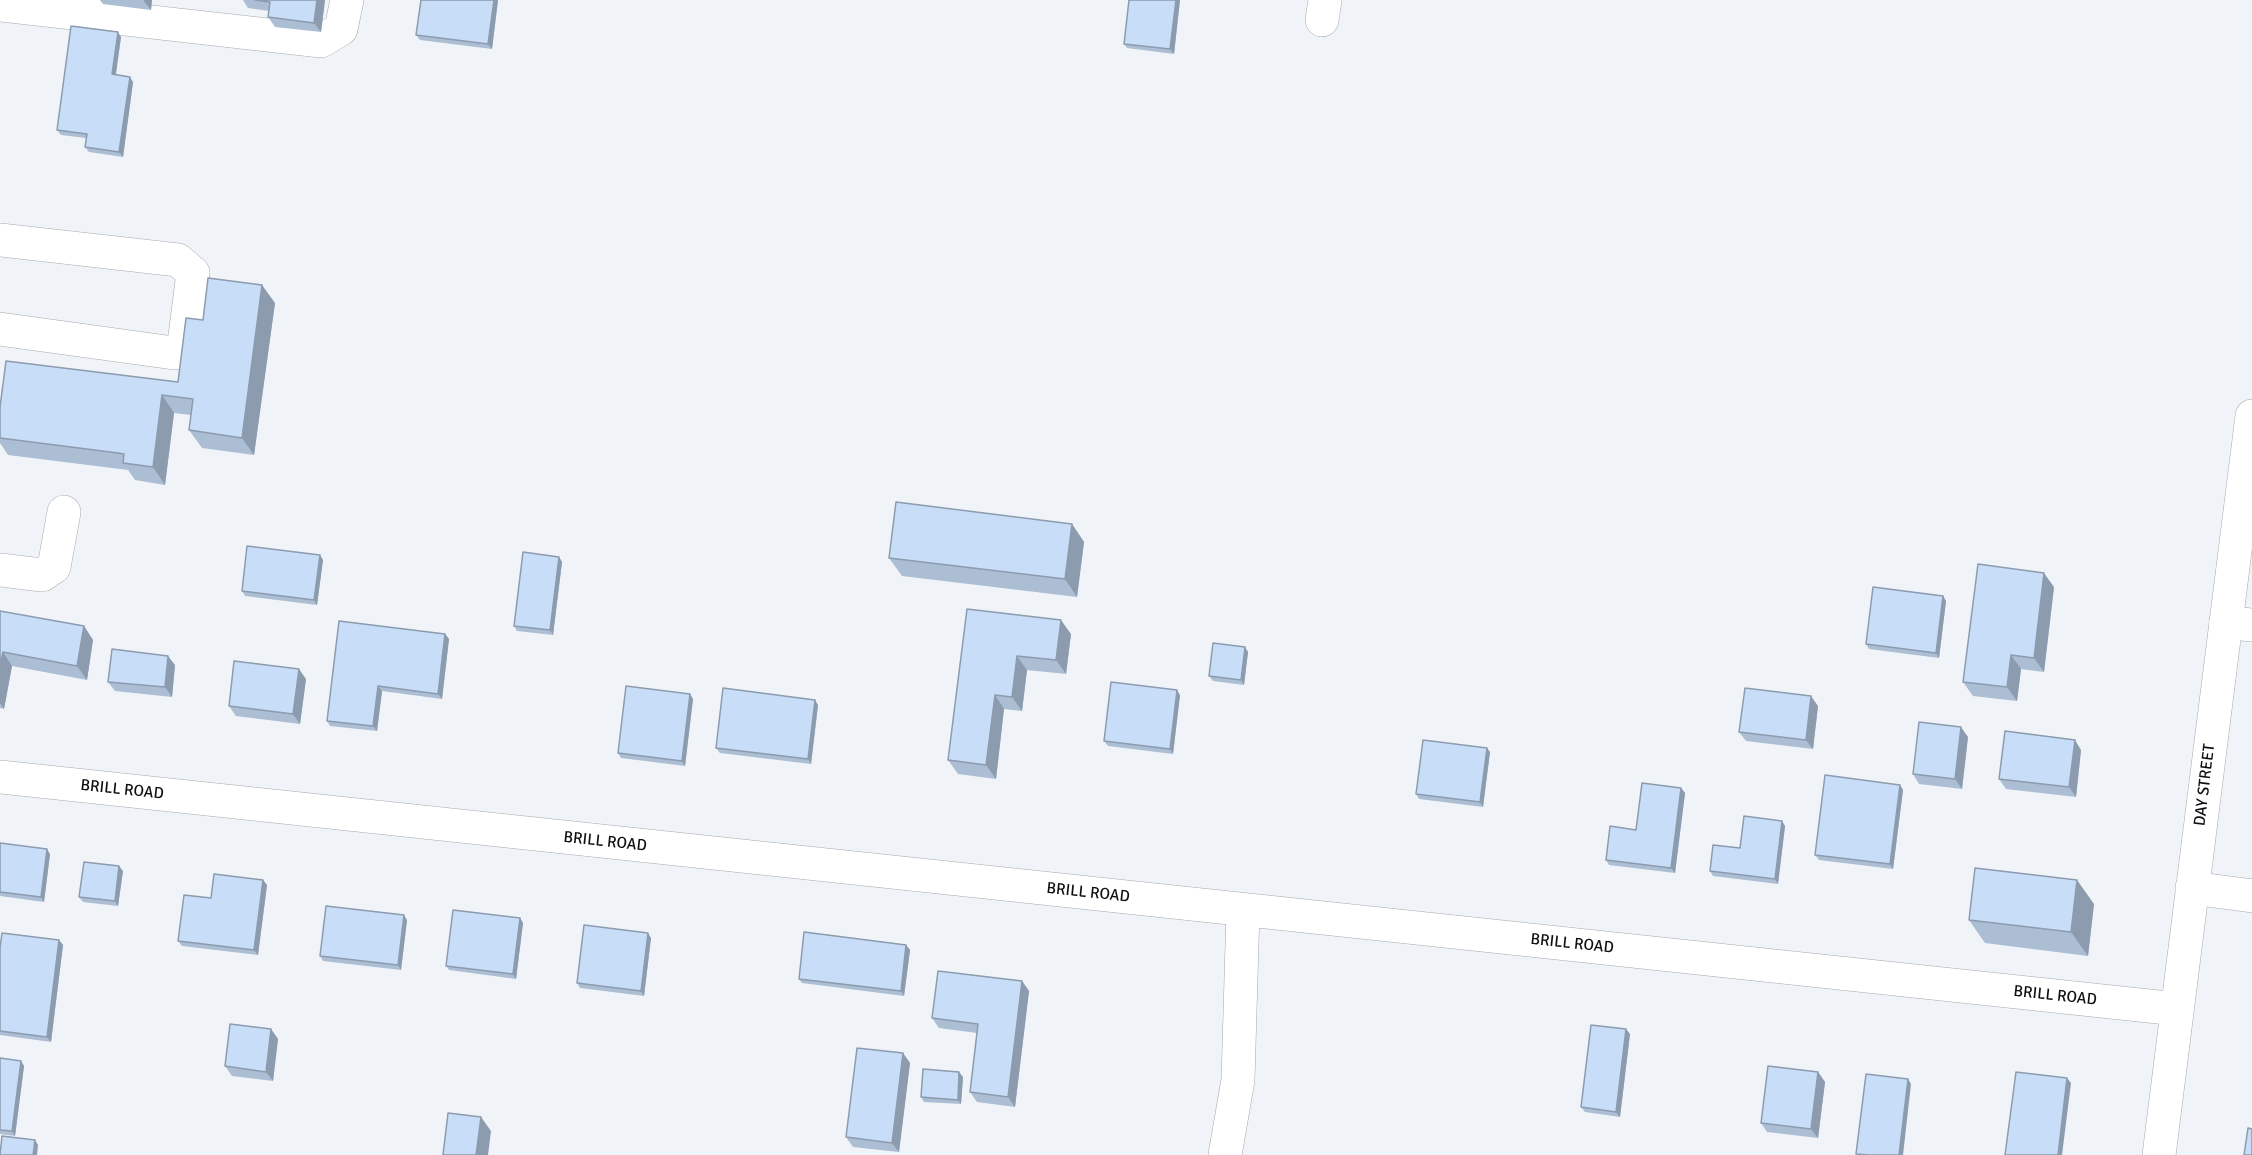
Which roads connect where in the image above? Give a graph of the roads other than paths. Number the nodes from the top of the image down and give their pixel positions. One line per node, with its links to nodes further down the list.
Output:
1 (347, 0): 2 (street)
2 (0, 5)
3 (0, 240): 4 (street)
4 (0, 329)
5 (2251, 435): 8 (street, DAY STREET)
6 (64, 512): 7 (street)
7 (0, 570)
8 (2239, 624): 10 (street, DAY STREET)
9 (0, 777): 12 (street, BRILL ROAD)
10 (2192, 888): 11 (street); 13 (street, DAY STREET)
11 (2252, 896)
12 (1243, 910): 13 (street, BRILL ROAD); 14 (street)
13 (2177, 1009): 15 (street, DAY STREET)
14 (1225, 1155)
15 (2159, 1155)

